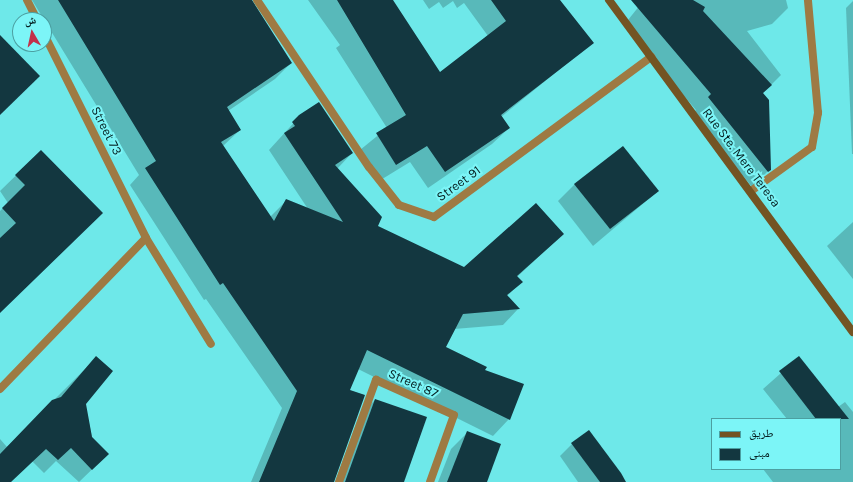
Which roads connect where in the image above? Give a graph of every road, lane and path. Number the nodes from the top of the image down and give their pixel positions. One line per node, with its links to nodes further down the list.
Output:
1 (27, 0): 5 (street)
2 (258, 0): 7 (street, Street 91)
3 (609, 0): 7 (street, Rue Ste. Mere Teresa)
4 (808, 0): 8 (street)
5 (33, 12)
6 (52, 50): 9 (street, Street 73)
7 (651, 57): 8 (street, Rue Ste. Mere Teresa)
8 (751, 191): 10 (street, Rue Ste. Mere Teresa)
9 (146, 238): 11 (street, Street 73); 12 (street)
10 (853, 332)
11 (211, 344)
12 (0, 389)
13 (339, 482): 14 (street, Street 87)
14 (430, 482)

